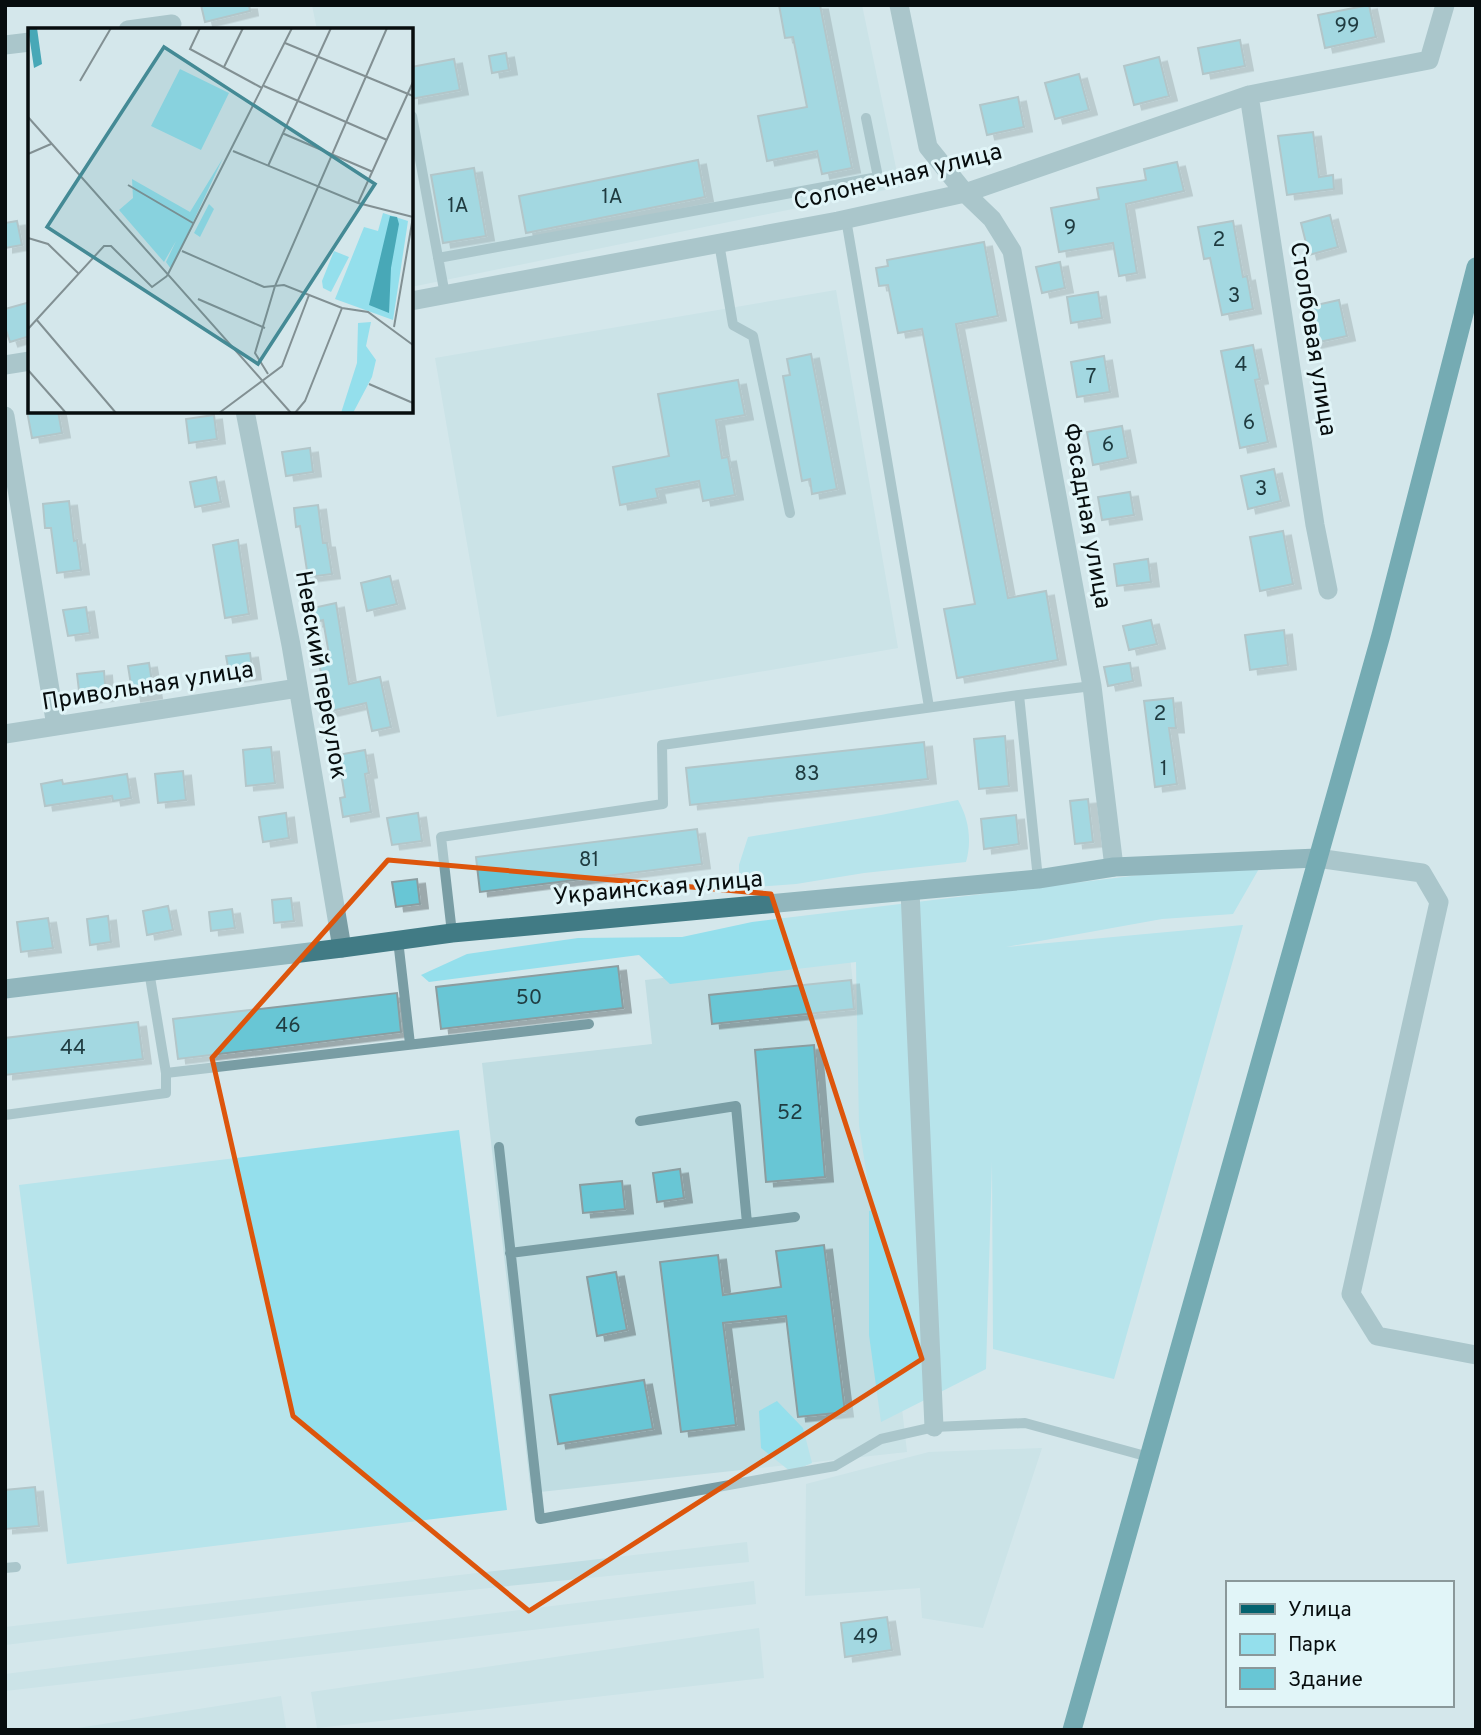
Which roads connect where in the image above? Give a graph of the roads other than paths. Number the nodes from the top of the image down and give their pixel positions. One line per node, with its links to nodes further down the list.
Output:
1 (899, 5): 10 (street, Фасадная улица)
2 (1445, 5): 7 (street, Солонечная улица)
3 (170, 20): 4 (street)
4 (136, 28)
5 (28, 42): 6 (street)
6 (5, 45)
7 (1249, 95): 10 (street, Солонечная улица); 22 (street, Столбовая улица)
8 (866, 118): 13 (lane)
9 (413, 121): 13 (lane)
10 (965, 193): 11 (street, Солонечная улица); 23 (street, Фасадная улица)
11 (846, 219): 12 (street, Солонечная улица); 26 (lane)
12 (719, 243): 15 (street, Солонечная улица); 21 (lane)
13 (438, 258): 15 (lane)
14 (1476, 267): 29 (main road)
15 (445, 295): 16 (street, Солонечная улица)
16 (413, 301)
17 (28, 361): 18 (street)
18 (5, 365)
19 (245, 413): 24 (street, Невский переулок)
20 (5, 416): 27 (street)
21 (790, 513)
22 (1328, 590)
23 (1092, 686): 25 (lane); 30 (street, Фасадная улица)
24 (298, 688): 27 (street, Привольная улица); 35 (street, Невский переулок)
25 (1018, 695): 26 (lane); 31 (lane)
26 (929, 707): 33 (lane)
27 (56, 726): 28 (street, Привольная улица)
28 (5, 734)
29 (1317, 858): 30 (main road, Украинская улица); 47 (street); 49 (main road)
30 (1114, 867): 31 (main road, Украинская улица)
31 (1038, 879): 32 (main road, Украинская улица)
32 (910, 891): 33 (main road, Украинская улица); 48 (street)
33 (452, 933): 34 (main road, Украинская улица)
34 (398, 940): 35 (main road, Украинская улица); 39 (lane)
35 (342, 948): 36 (main road, Украинская улица)
36 (149, 971): 37 (main road, Украинская улица); 40 (lane)
37 (5, 989)
38 (589, 1024): 39 (lane)
39 (410, 1044): 40 (lane)
40 (166, 1073): 41 (lane)
41 (5, 1115)
42 (640, 1121): 45 (lane)
43 (499, 1147): 46 (lane)
44 (795, 1217): 45 (lane)
45 (747, 1223): 46 (lane)
46 (510, 1254): 48 (lane)
47 (1476, 1355)
48 (934, 1427): 49 (lane)
49 (1149, 1457): 50 (main road)
50 (1072, 1730)

